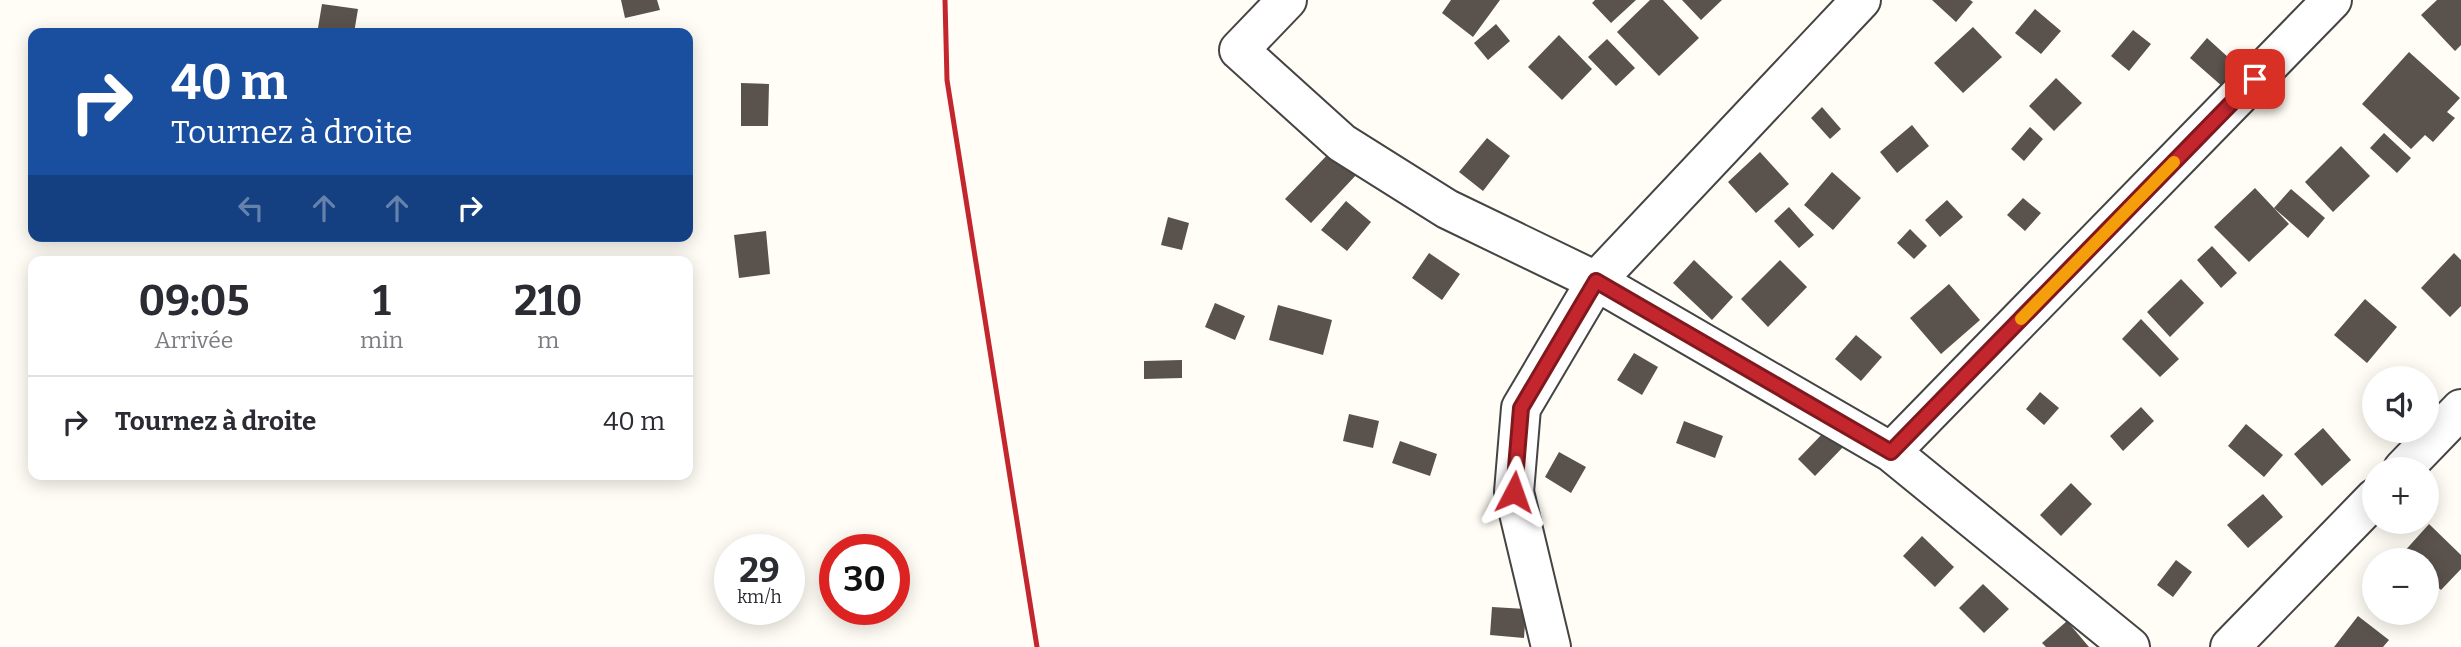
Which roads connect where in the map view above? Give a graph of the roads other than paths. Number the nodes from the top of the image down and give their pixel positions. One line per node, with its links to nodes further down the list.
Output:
1 (1287, 0): 4 (street)
2 (1861, 0): 4 (street)
3 (2332, 0): 6 (street)
4 (1596, 281): 6 (street); 9 (street)
5 (2461, 409): 7 (street)
6 (1891, 452): 10 (street)
7 (2415, 457)
8 (2362, 511): 11 (street)
9 (1551, 647)
10 (2130, 647)
11 (2231, 647)

